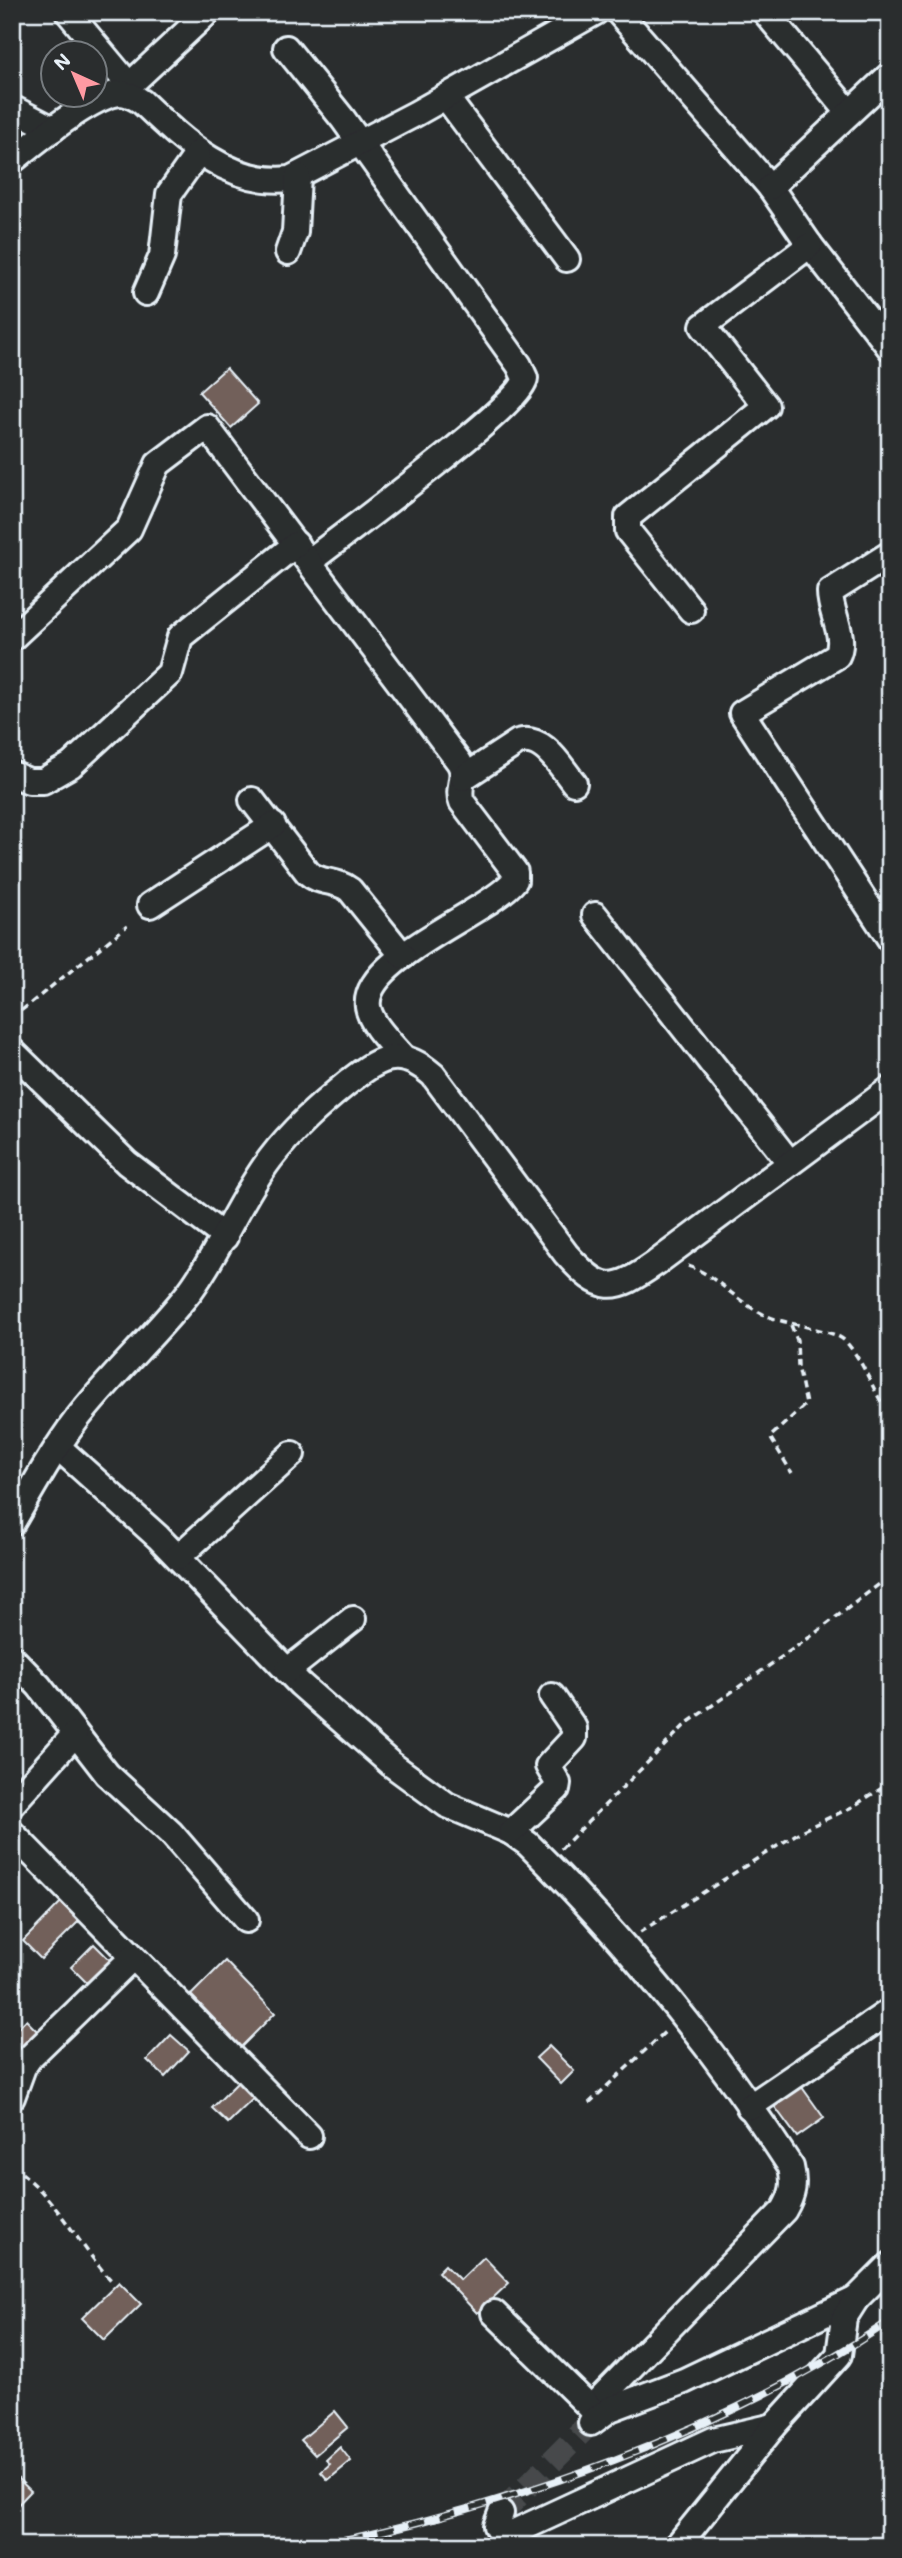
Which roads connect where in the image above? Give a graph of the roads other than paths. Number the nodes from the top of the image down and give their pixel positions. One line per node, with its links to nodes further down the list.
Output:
1 (68, 12): 8 (street)
2 (208, 12): 8 (street)
3 (596, 12): 9 (street)
4 (618, 12): 17 (street)
5 (765, 12): 11 (street)
6 (286, 48): 13 (street)
7 (890, 75): 11 (street)
8 (125, 89): 12 (street); 14 (street)
9 (446, 97): 13 (street); 20 (street)
10 (12, 108): 12 (street)
11 (848, 111): 17 (street)
12 (53, 129): 15 (street)
13 (361, 143): 16 (street); 23 (street)
14 (198, 153): 16 (street); 21 (street)
15 (12, 162)
16 (299, 176): 19 (street)
17 (770, 187): 18 (street)
18 (810, 245): 22 (street); 25 (street)
19 (288, 252)
20 (567, 259)
21 (146, 293)
22 (890, 348)
23 (303, 553): 26 (street); 27 (street); 28 (street)
24 (890, 555): 34 (street)
25 (691, 610)
26 (12, 638)
27 (12, 774)
28 (463, 778): 29 (street); 35 (street)
29 (574, 783)
30 (252, 800): 31 (street)
31 (273, 825): 32 (street); 35 (street)
32 (150, 905)
33 (595, 915): 39 (street)
34 (890, 939)
35 (403, 956): 37 (street)
36 (12, 1051): 40 (street)
37 (402, 1056): 39 (street); 40 (street)
38 (890, 1089): 39 (street)
39 (790, 1163)
40 (225, 1237): 41 (street)
41 (58, 1447): 43 (street); 44 (street)
42 (292, 1454): 44 (street)
43 (12, 1523)
44 (178, 1557): 47 (street)
45 (353, 1619): 47 (street)
46 (12, 1658): 49 (street)
47 (286, 1671): 51 (street)
48 (552, 1696): 51 (street)
49 (75, 1734): 50 (street); 53 (street)
50 (12, 1804)
51 (511, 1832): 57 (street)
52 (12, 1833): 54 (street)
53 (246, 1920)
54 (133, 1956): 56 (street); 58 (street)
55 (890, 2011): 57 (street)
56 (12, 2097)
57 (749, 2106): 62 (street)
58 (309, 2136)
59 (890, 2265): 60 (street)
60 (856, 2299): 62 (street); 63 (street)
61 (494, 2313): 62 (street)
62 (593, 2416)
63 (774, 2426): 64 (street); 65 (street)
64 (501, 2513)
65 (677, 2546)

